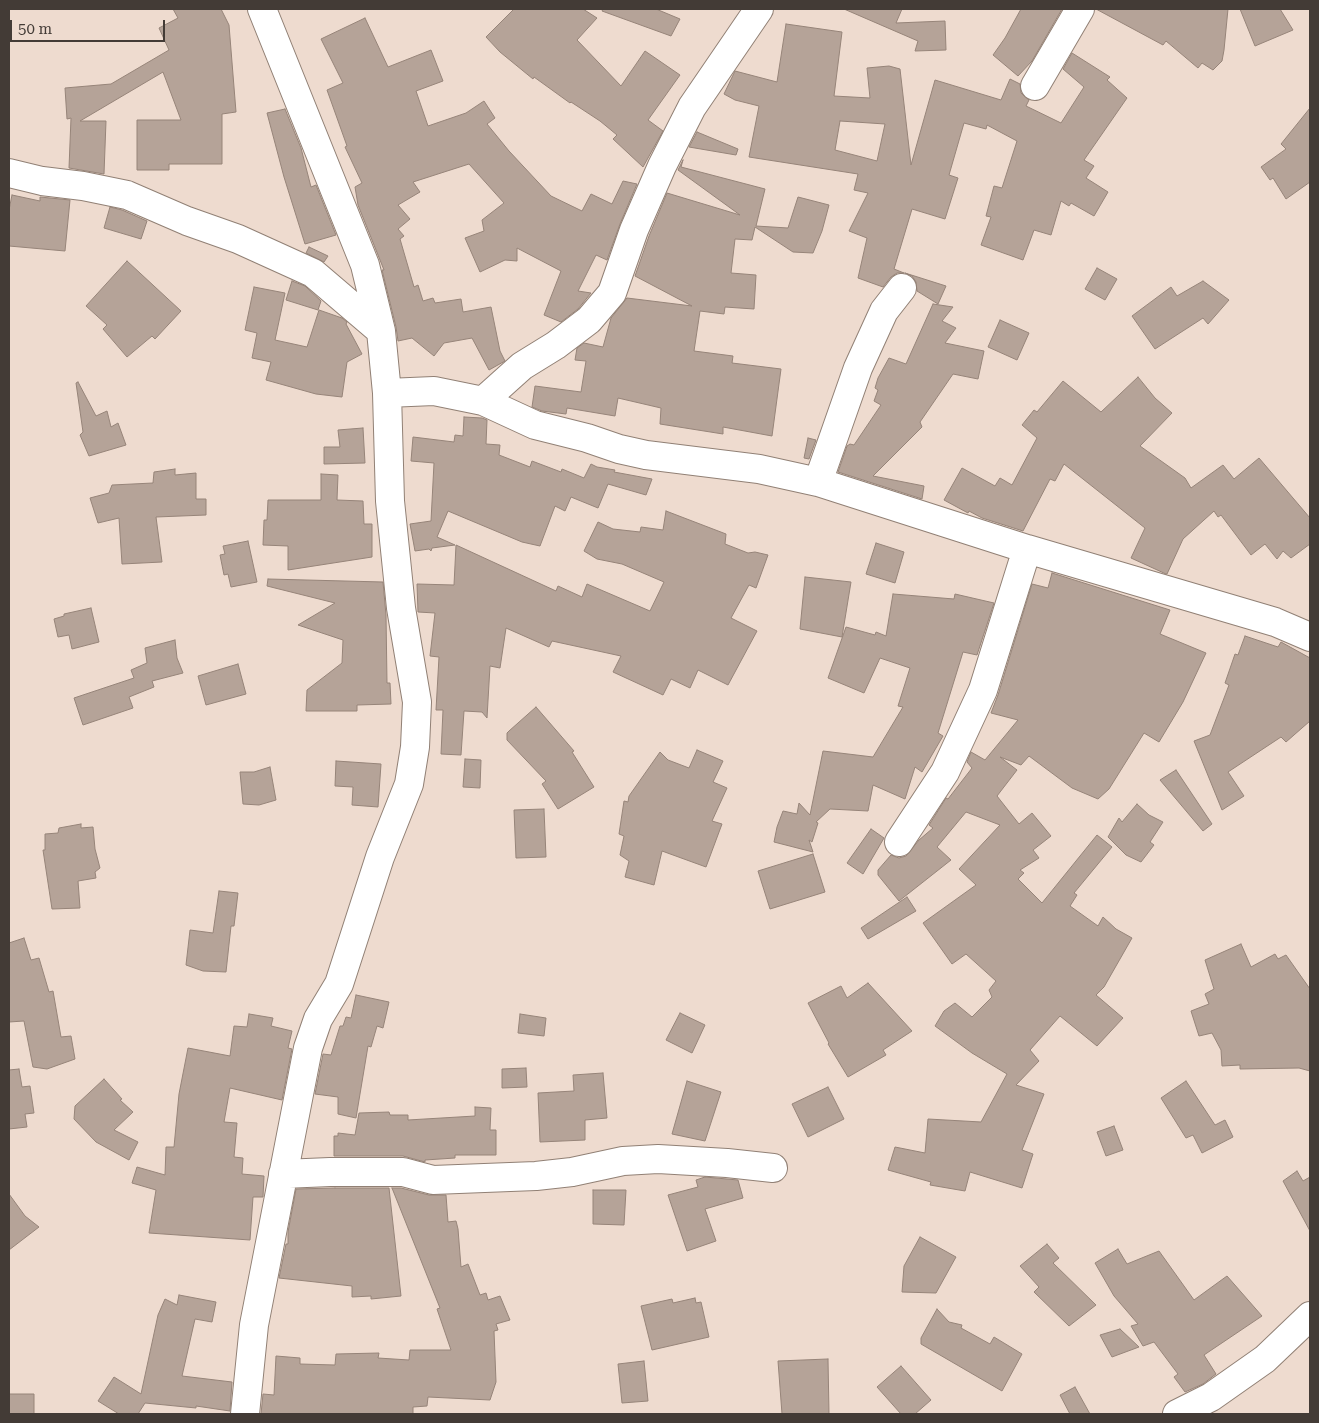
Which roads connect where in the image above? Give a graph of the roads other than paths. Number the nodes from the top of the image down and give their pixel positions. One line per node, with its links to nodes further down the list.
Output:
1 (262, 9): 7 (street)
2 (759, 9): 9 (street)
3 (1080, 9): 4 (street)
4 (1035, 86)
5 (9, 173): 7 (street)
6 (902, 288): 10 (street)
7 (381, 331): 8 (street)
8 (387, 393): 9 (street); 15 (street)
9 (483, 401): 10 (street)
10 (818, 482): 11 (street)
11 (1027, 549): 12 (street); 13 (street)
12 (1310, 637)
13 (898, 842)
14 (773, 1168): 15 (street)
15 (283, 1174): 17 (street)
16 (1310, 1316): 18 (street)
17 (244, 1414)
18 (1177, 1414)

